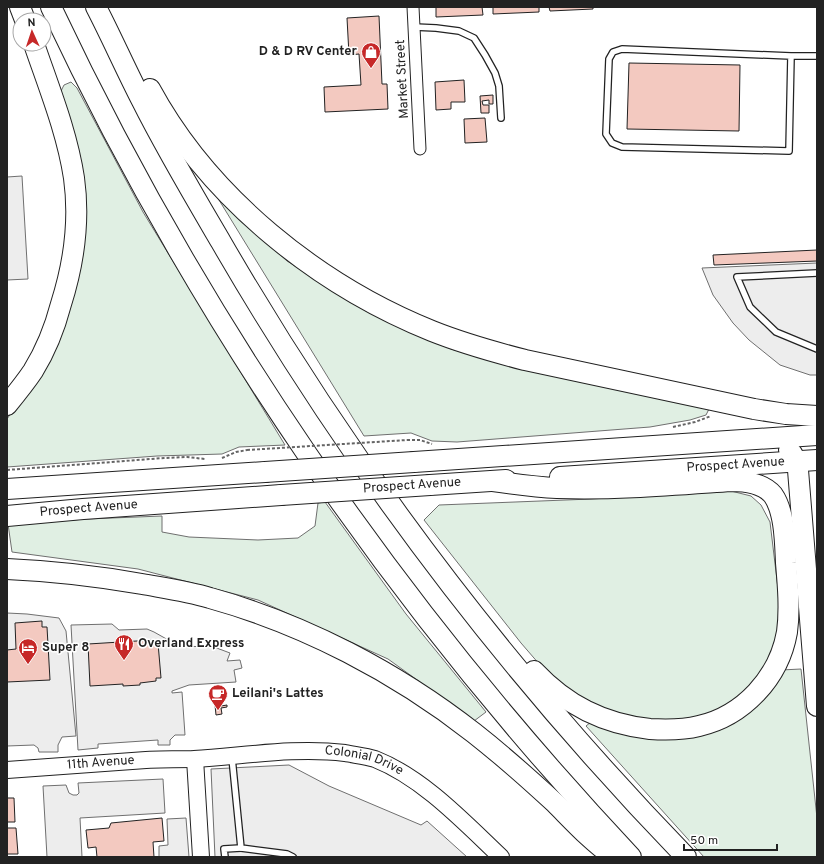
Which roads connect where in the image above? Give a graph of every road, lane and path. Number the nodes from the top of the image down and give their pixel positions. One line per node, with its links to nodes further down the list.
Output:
1 (51, 7): 39 (highway)
2 (97, 7): 13 (highway); 26 (highway)
3 (413, 7): 4 (street, Market Street)
4 (414, 27): 8 (lane); 9 (street, Market Street)
5 (37, 52): 12 (highway)
6 (790, 56): 6 (lane); 7 (lane)
7 (817, 56)
8 (501, 118)
9 (420, 149)
10 (817, 273): 11 (lane)
11 (817, 348)
12 (7, 405)
13 (817, 416)
14 (817, 435): 15 (highway, Prospect Avenue)
15 (758, 439): 20 (highway); 23 (highway, Prospect Avenue, bridge)
16 (407, 440): 18 (path, bridge)
17 (205, 459): 21 (path)
18 (220, 459)
19 (817, 460): 20 (highway, Prospect Avenue)
20 (796, 461): 22 (highway, Prospect Avenue); 29 (highway)
21 (7, 470)
22 (493, 481): 24 (highway, Prospect Avenue, bridge); 26 (highway)
23 (7, 489)
24 (7, 516)
25 (7, 556): 28 (highway)
26 (434, 563): 40 (highway)
27 (7, 569): 28 (highway)
28 (208, 597): 38 (highway)
29 (817, 706)
30 (232, 755): 31 (main road, Colonial Drive); 33 (lane); 37 (main road, Colonial Drive)
31 (195, 759): 32 (main road, 11th Avenue); 34 (main road)
32 (7, 770)
33 (241, 848): 35 (lane); 36 (lane)
34 (201, 857)
35 (224, 857)
36 (292, 857)
37 (501, 857)
38 (614, 857)
39 (631, 857)
40 (686, 857)

